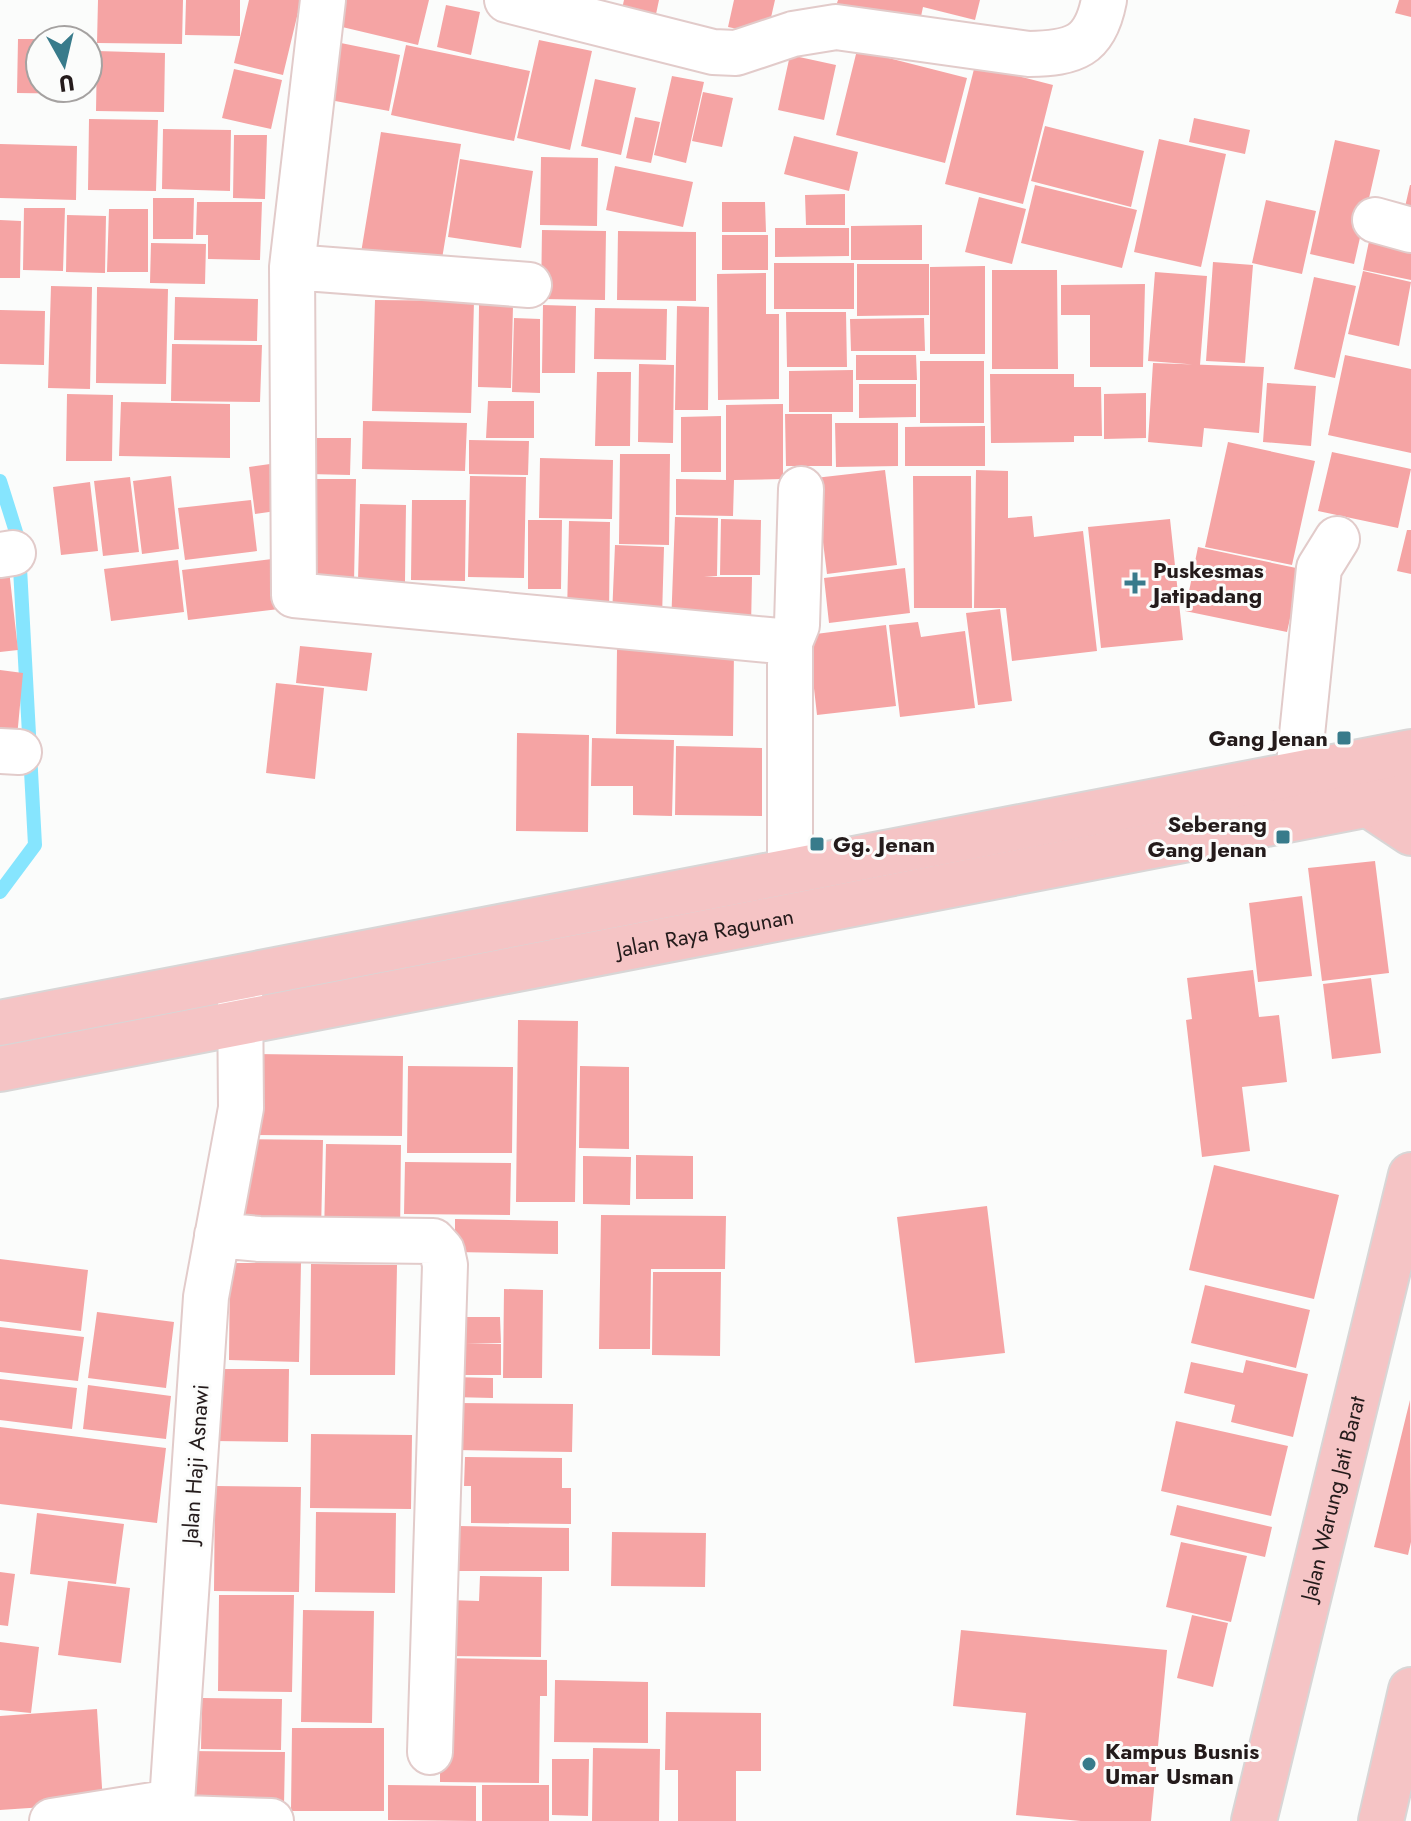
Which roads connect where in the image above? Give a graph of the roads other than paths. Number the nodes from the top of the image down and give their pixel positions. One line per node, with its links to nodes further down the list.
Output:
1 (323, 0): 4 (street)
2 (507, 0): 3 (street)
3 (1104, 0)
4 (292, 267): 5 (street); 8 (street)
5 (529, 285)
6 (801, 489): 8 (street)
7 (1337, 539): 10 (street)
8 (790, 642): 14 (street)
9 (1411, 752): 10 (main road, Jalan Raya Ragunan)
10 (1298, 774): 14 (main road, Jalan Raya Ragunan)
11 (1411, 796): 12 (main road, Jalan Raya Ragunan)
12 (1366, 803): 13 (main road); 16 (main road, Jalan Raya Ragunan)
13 (1411, 833)
14 (790, 870): 15 (main road, Jalan Raya Ragunan)
15 (521, 922): 16 (main road); 17 (main road, Jalan Raya Ragunan)
16 (527, 965): 18 (main road, Jalan Raya Ragunan)
17 (240, 975): 18 (street, Jalan Haji Asnawi); 19 (main road, Jalan Raya Ragunan)
18 (242, 1021): 20 (main road, Jalan Raya Ragunan); 22 (street, Jalan Haji Asnawi)
19 (0, 1023)
20 (0, 1069)
21 (1411, 1175): 28 (main road, Jalan Warung Jati Barat)
22 (217, 1235): 24 (street); 25 (street, Jalan Haji Asnawi)
23 (1411, 1690): 29 (main road)
24 (430, 1752)
25 (178, 1810): 26 (street); 27 (street)
26 (52, 1821)
27 (271, 1821)
28 (1254, 1821)
29 (1381, 1821)

